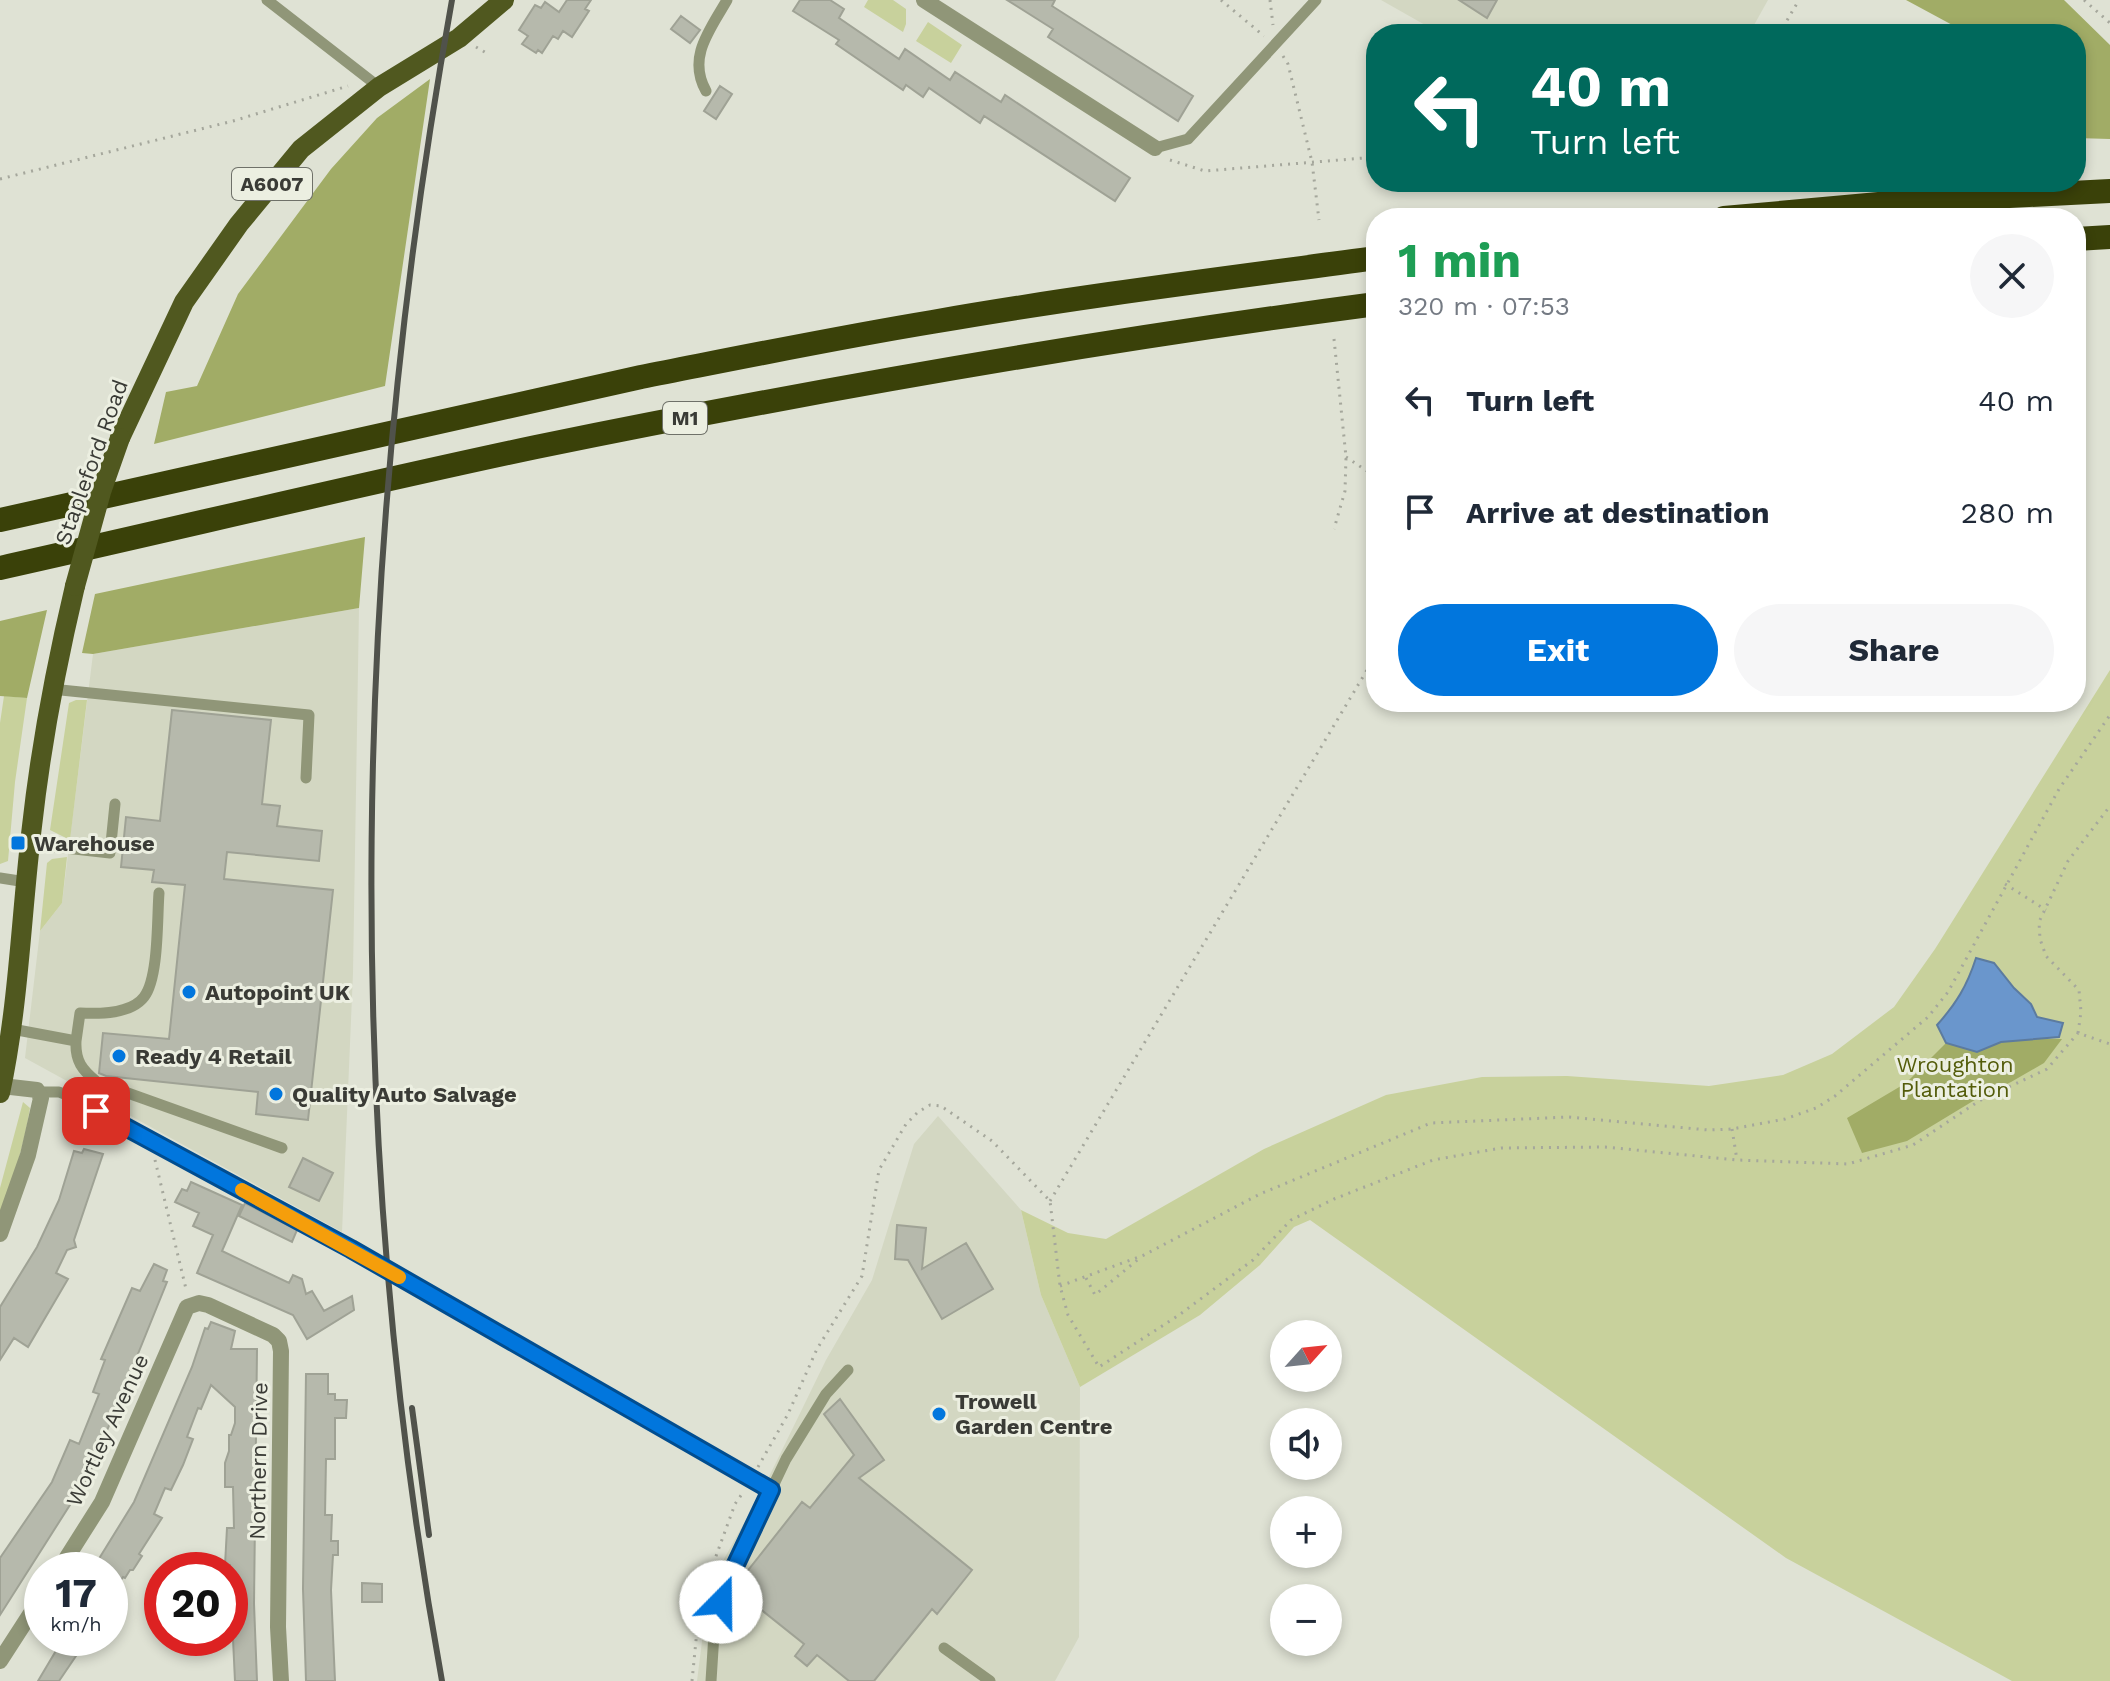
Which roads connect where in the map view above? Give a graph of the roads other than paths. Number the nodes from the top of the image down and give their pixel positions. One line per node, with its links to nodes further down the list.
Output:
1 (267, 0): 6 (lane)
2 (504, 0): 6 (main road, Stapleford Road / A6007)
3 (727, 0): 7 (lane)
4 (924, 0): 8 (street)
5 (1316, 0): 8 (lane)
6 (374, 84): 17 (main road, Stapleford Road / A6007, bridge)
7 (706, 91)
8 (1155, 148)
9 (2110, 191): 10 (highway)
10 (1835, 208)
11 (2110, 237): 12 (highway)
12 (2086, 238)
13 (1366, 259): 15 (highway, M1)
14 (1366, 305): 16 (highway, M1)
15 (0, 520)
16 (0, 568)
17 (51, 689): 18 (lane); 20 (main road, Stapleford Road / A6007)
18 (306, 778)
19 (115, 804): 20 (lane)
20 (30, 844): 22 (main road, Stapleford Road / A6007)
21 (0, 878): 22 (lane)
22 (26, 882): 24 (main road, Stapleford Road / A6007)
23 (159, 893): 25 (lane)
24 (12, 1029): 25 (lane); 26 (main road, Stapleford Road / A6007)
25 (76, 1041): 28 (lane)
26 (1, 1090): 27 (street, Stapleford Road)
27 (40, 1092): 29 (street); 32 (lane, bridge)
28 (282, 1148)
29 (0, 1234)
30 (190, 1305): 33 (street, Wortley Avenue); 37 (street, Northern Drive)
31 (848, 1370): 32 (lane)
32 (771, 1490): 38 (lane)
33 (70, 1552)
34 (24, 1624): 36 (street)
35 (944, 1648): 39 (lane)
36 (0, 1661)
37 (281, 1681)
38 (711, 1681)
39 (990, 1681)

